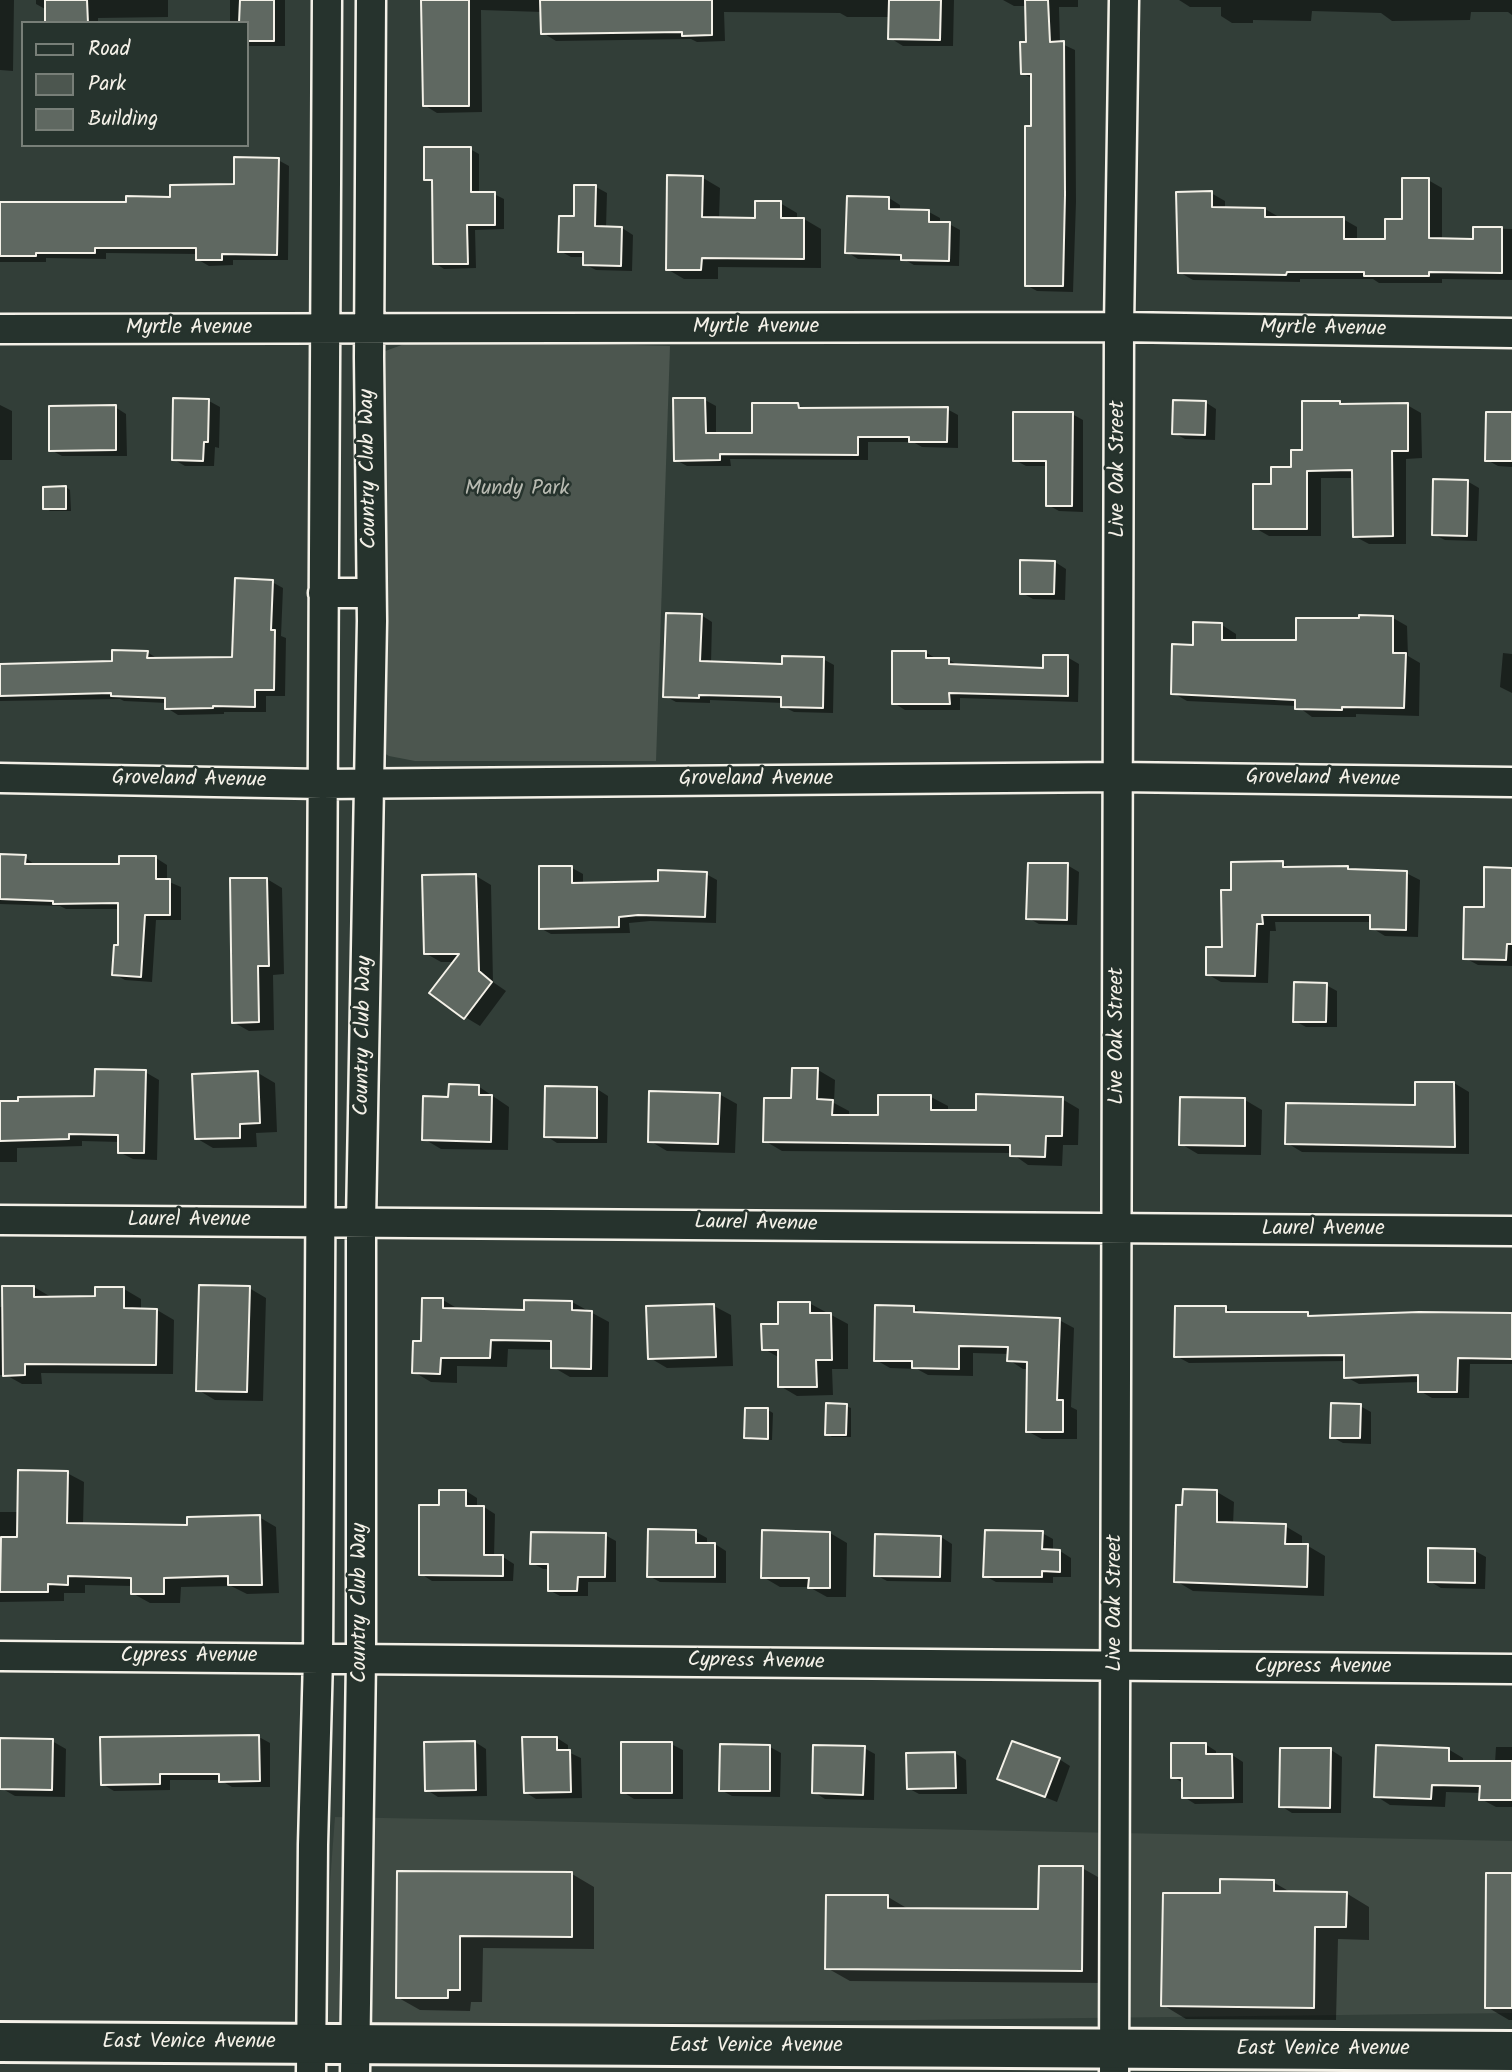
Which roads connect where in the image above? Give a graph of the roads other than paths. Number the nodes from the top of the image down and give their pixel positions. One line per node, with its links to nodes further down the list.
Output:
1 (327, 0): 7 (street, Country Club Way)
2 (371, 0): 5 (street, Country Club Way)
3 (1124, 0): 4 (street, Live Oak Street)
4 (1119, 327): 5 (street, Myrtle Avenue); 8 (street, Myrtle Avenue); 12 (street, Live Oak Street)
5 (369, 328): 7 (street, Myrtle Avenue); 10 (street, Country Club Way)
6 (0, 329): 7 (street, Myrtle Avenue)
7 (325, 329): 9 (street, Country Club Way)
8 (1512, 332)
9 (323, 593): 10 (street); 14 (street, Country Club Way)
10 (371, 593): 15 (street, Country Club Way)
11 (0, 778): 14 (street, Groveland Avenue)
12 (1117, 778): 13 (street, Groveland Avenue); 15 (street, Groveland Avenue); 19 (street, Live Oak Street)
13 (1512, 782)
14 (322, 784): 15 (street, Groveland Avenue); 17 (street, Country Club Way)
15 (370, 784): 18 (street, Country Club Way)
16 (0, 1220): 17 (street, Laurel Avenue)
17 (321, 1221): 18 (street, Laurel Avenue); 22 (street, Country Club Way)
18 (361, 1222): 19 (street, Laurel Avenue); 23 (street, Country Club Way)
19 (1118, 1228): 20 (street, Laurel Avenue); 24 (street, Live Oak Street)
20 (1512, 1231)
21 (0, 1656): 22 (street, Cypress Avenue)
22 (318, 1658): 23 (street, Cypress Avenue); 28 (street, Country Club Way)
23 (361, 1659): 24 (street, Cypress Avenue); 29 (street, Country Club Way)
24 (1115, 1667): 25 (street, Cypress Avenue); 30 (street, Live Oak Street)
25 (1512, 1669)
26 (0, 2042): 28 (main road, East Venice Avenue)
27 (1512, 2051): 30 (main road, East Venice Avenue)
28 (311, 2058): 29 (main road, East Venice Avenue)
29 (355, 2058): 30 (main road, East Venice Avenue)
30 (1115, 2061)

